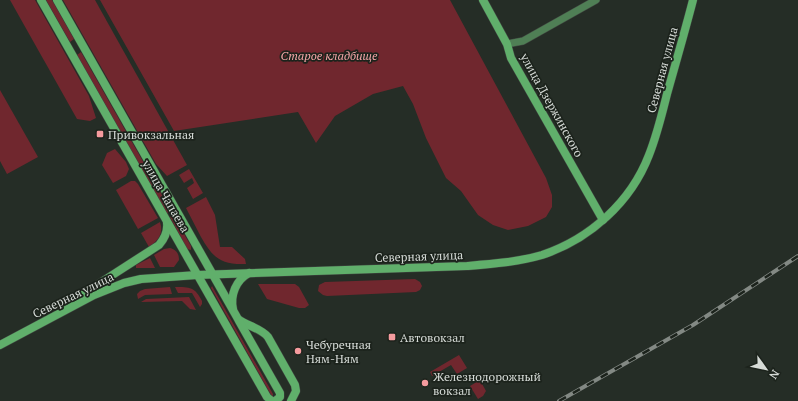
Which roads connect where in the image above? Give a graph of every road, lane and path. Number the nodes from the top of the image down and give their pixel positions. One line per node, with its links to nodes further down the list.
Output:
1 (41, 0): 8 (main road, улица Чапаева)
2 (57, 0): 6 (main road, улица Чапаева)
3 (483, 0): 7 (main road, улица Дзержинского)
4 (596, 0): 7 (street)
5 (693, 0): 9 (main road, Северная улица)
6 (81, 43): 8 (main road); 13 (main road, улица Чапаева)
7 (507, 44): 9 (main road, улица Дзержинского)
8 (69, 50): 10 (main road, улица Чапаева)
9 (603, 220): 11 (main road, Северная улица)
10 (167, 222): 12 (main road, улица Чапаева); 15 (main road)
11 (249, 273): 13 (main road, Северная улица); 14 (main road)
12 (197, 275): 13 (main road, Северная улица); 15 (main road, Северная улица); 17 (main road, улица Чапаева)
13 (213, 275): 14 (main road, улица Чапаева)
14 (236, 316): 17 (main road, улица Чапаева); 18 (main road)
15 (14, 338): 16 (main road, Северная улица)
16 (0, 345)
17 (271, 400)
18 (291, 401)

